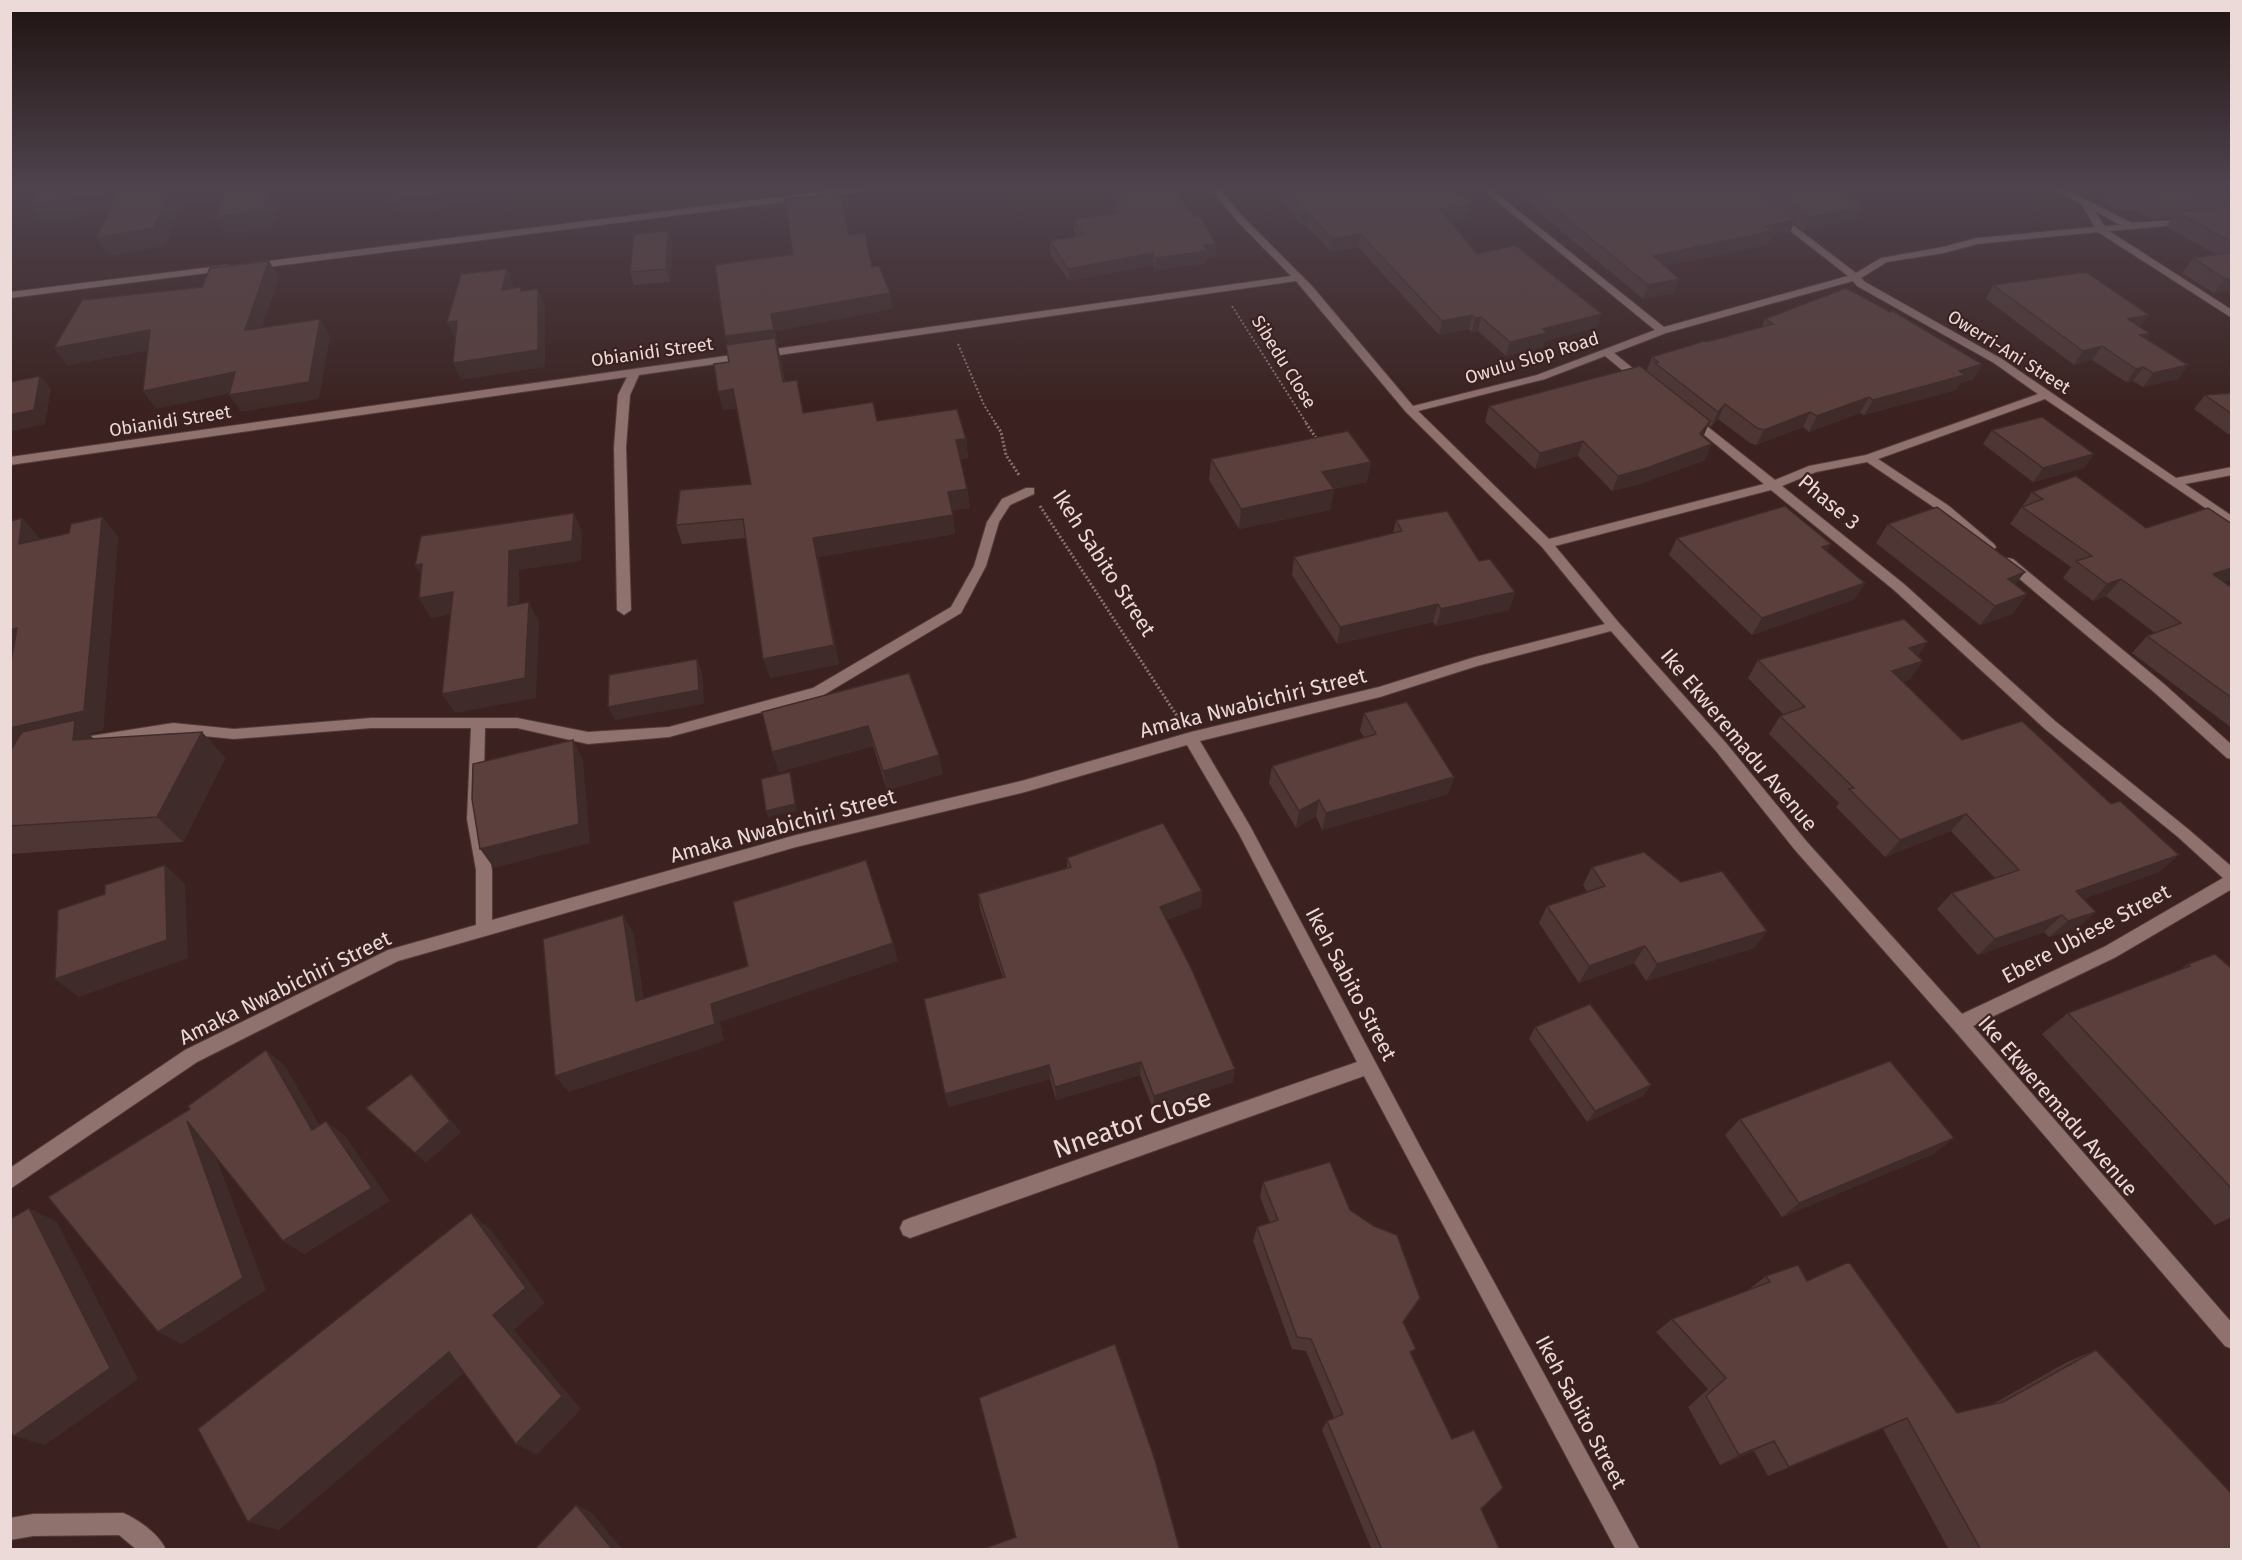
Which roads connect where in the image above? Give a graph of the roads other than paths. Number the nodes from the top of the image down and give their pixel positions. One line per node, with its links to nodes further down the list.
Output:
1 (277, 262): 9 (street)
2 (1282, 262): 8 (street, Ike Ekweremadu Avenue)
3 (1576, 262): 11 (street)
4 (1835, 262): 7 (street, Owerri-Ani Street)
5 (1881, 262): 7 (street, Owulu Slop Road)
6 (2150, 262): 10 (street)
7 (1855, 277): 11 (street, Owulu Slop Road); 15 (street, Owerri-Ani Street)
8 (1298, 278): 13 (street, Obianidi Street); 16 (street, Ike Ekweremadu Avenue)
9 (10, 295)
10 (2232, 315)
11 (1662, 331): 12 (street, Owulu Slop Road)
12 (1608, 353): 14 (street); 16 (street, Owulu Slop Road)
13 (635, 371): 19 (street, Obianidi Street); 26 (street)
14 (1654, 390)
15 (2048, 394): 18 (street, Phase 3); 21 (street, Owerri-Ani Street)
16 (1410, 410): 25 (street, Ike Ekweremadu Avenue)
17 (1682, 412): 22 (street)
18 (1869, 458): 22 (street, Phase 3); 31 (street)
19 (10, 461)
20 (2232, 471): 21 (street)
21 (2174, 482): 24 (street, Owerri-Ani Street)
22 (1774, 484): 25 (street); 32 (street, Phase 3)
23 (1030, 491): 28 (street)
24 (2232, 522)
25 (1546, 544): 27 (street, Ike Ekweremadu Avenue)
26 (624, 610)
27 (1614, 626): 29 (street, Amaka Nwabichiri Street); 34 (street, Ike Ekweremadu Avenue)
28 (478, 724): 30 (street); 33 (street)
29 (1191, 738): 33 (street, Amaka Nwabichiri Street); 35 (street, Ikeh Sabito Street)
30 (65, 747)
31 (2232, 754)
32 (2232, 879): 34 (street, Ebere Ubiese Street)
33 (484, 931): 36 (street, Amaka Nwabichiri Street)
34 (1960, 1024): 38 (street, Ike Ekweremadu Avenue)
35 (1370, 1066): 37 (street, Nneator Close); 41 (street, Ikeh Sabito Street)
36 (10, 1180)
37 (910, 1228)
38 (2228, 1331)
39 (10, 1529): 40 (street)
40 (155, 1550)
41 (1629, 1550)

